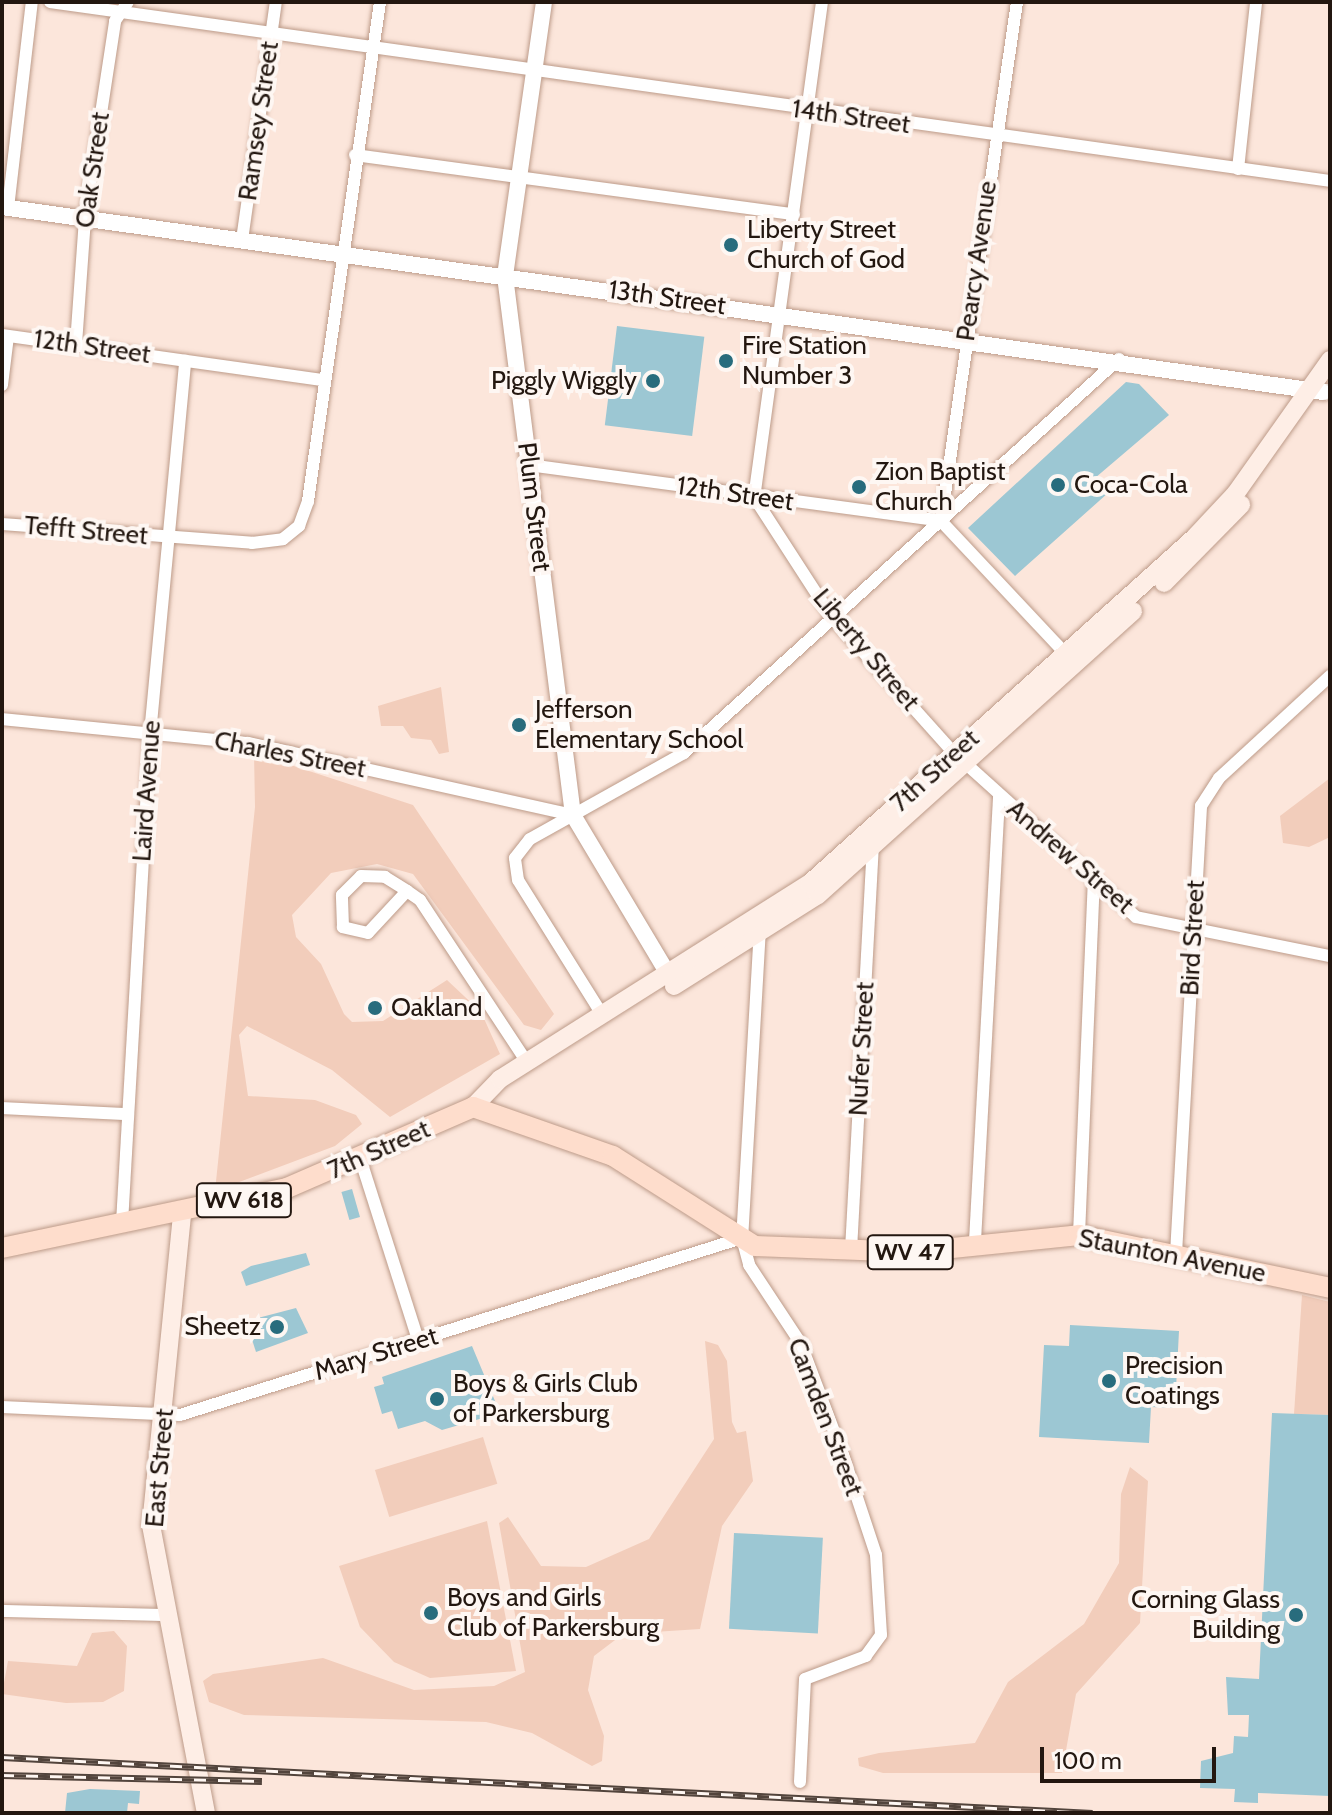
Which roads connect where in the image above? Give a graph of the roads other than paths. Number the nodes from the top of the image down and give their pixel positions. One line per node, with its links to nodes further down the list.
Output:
1 (32, 2): 19 (street)
2 (50, 2): 9 (street, 14th Street)
3 (276, 2): 10 (street, Ramsey Street)
4 (380, 2): 11 (street, Tefft Street)
5 (544, 2): 12 (street, Plum Street)
6 (822, 2): 13 (street)
7 (1017, 2): 14 (street, Pearcy Avenue)
8 (1256, 2): 16 (street)
9 (125, 7): 10 (street, 14th Street); 21 (street, Oak Street)
10 (271, 34): 11 (street, 14th Street); 22 (street, Ramsey Street)
11 (372, 49): 12 (street, 14th Street); 15 (street, Tefft Street)
12 (535, 74): 13 (street, 14th Street); 17 (street, Plum Street)
13 (812, 112): 14 (street, 14th Street); 20 (street)
14 (994, 136): 16 (street, 14th Street); 27 (street, Pearcy Avenue)
15 (355, 155): 17 (street); 23 (street, Tefft Street)
16 (1238, 169): 18 (street, 14th Street)
17 (520, 176): 20 (street); 24 (street, Plum Street)
18 (1330, 181)
19 (5, 207): 21 (street, 13th Street)
20 (794, 214): 25 (street)
21 (85, 218): 22 (street, 13th Street); 28 (street, Oak Street)
22 (242, 240): 23 (street, 13th Street)
23 (339, 253): 24 (street, 13th Street); 32 (street, Tefft Street)
24 (505, 276): 25 (street, 13th Street); 35 (street, Plum Street)
25 (779, 313): 27 (street, 13th Street); 36 (street)
26 (5, 336): 28 (street, 12th Street); 33 (street)
27 (967, 341): 29 (street, 13th Street); 37 (street, Pearcy Avenue)
28 (76, 344): 31 (street, 12th Street)
29 (1119, 359): 34 (street, 13th Street); 37 (street)
30 (1330, 360): 34 (main road, 7th Street / WV 618)
31 (185, 361): 32 (street, 12th Street); 39 (street, Laird Avenue)
32 (324, 380): 39 (street, Tefft Street)
33 (2, 385)
34 (1324, 389): 41 (main road, 7th Street / WV 618); 45 (main road, 7th Street / WV 618)
35 (529, 465): 36 (street, 12th Street); 47 (street, Plum Street)
36 (754, 497): 37 (street, 12th Street); 40 (street, Liberty Street)
37 (941, 521): 40 (street); 41 (street)
38 (2, 524): 39 (street, Tefft Street)
39 (169, 539): 44 (street, Laird Avenue)
40 (831, 616): 45 (street, Liberty Street); 47 (street)
41 (1066, 654): 45 (main road, 7th Street / WV 618)
42 (1330, 676): 52 (street, Bird Street)
43 (2, 719): 44 (street, Charles Street)
44 (150, 734): 47 (street, Charles Street); 59 (street, Laird Avenue)
45 (960, 759): 46 (street, Liberty Street); 48 (main road, 7th Street / WV 618); 51 (main road, 7th Street / WV 618)
46 (999, 796): 49 (street, Andrew Street); 65 (street)
47 (573, 815): 54 (street, Plum Street); 55 (street)
48 (873, 847): 51 (main road, 7th Street / WV 618); 67 (street, Nufer Street)
49 (1094, 879): 52 (street, Andrew Street); 63 (street)
50 (407, 891): 50 (street); 56 (street)
51 (760, 926): 54 (main road, 7th Street / WV 618); 64 (street, Camden Street)
52 (1193, 927): 53 (street, Andrew Street); 68 (street, Bird Street)
53 (1330, 956)
54 (672, 980): 55 (main road, 7th Street / WV 618); 57 (main road, 7th Street / WV 618)
55 (603, 1016): 56 (main road, 7th Street / WV 618)
56 (527, 1062): 57 (main road, 7th Street / WV 618)
57 (473, 1107): 60 (main road, 7th Street / WV 618); 64 (main road, Staunton Avenue / WV 47)
58 (2, 1108): 59 (street)
59 (123, 1114): 62 (street, Laird Avenue)
60 (361, 1161): 61 (main road, 7th Street / WV 618); 70 (street)
61 (182, 1215): 62 (main road, 7th Street / WV 618); 72 (main road, East Street)
62 (122, 1223): 66 (main road, 7th Street / WV 618)
63 (1079, 1235): 65 (main road, Staunton Avenue / WV 47); 68 (main road, Staunton Avenue / WV 47)
64 (742, 1238): 67 (main road, Staunton Avenue / WV 47); 70 (street, Mary Street); 75 (street, Camden Street)
65 (975, 1241): 67 (main road, Staunton Avenue / WV 47)
66 (2, 1248)
67 (851, 1250)
68 (1176, 1254): 69 (main road, Staunton Avenue / WV 47)
69 (1330, 1288)
70 (418, 1340): 72 (street, Mary Street)
71 (2, 1407): 72 (street, Mary Street)
72 (163, 1416): 74 (main road, East Street)
73 (2, 1611): 74 (street)
74 (166, 1615): 76 (main road, East Street)
75 (800, 1782)
76 (206, 1813)

